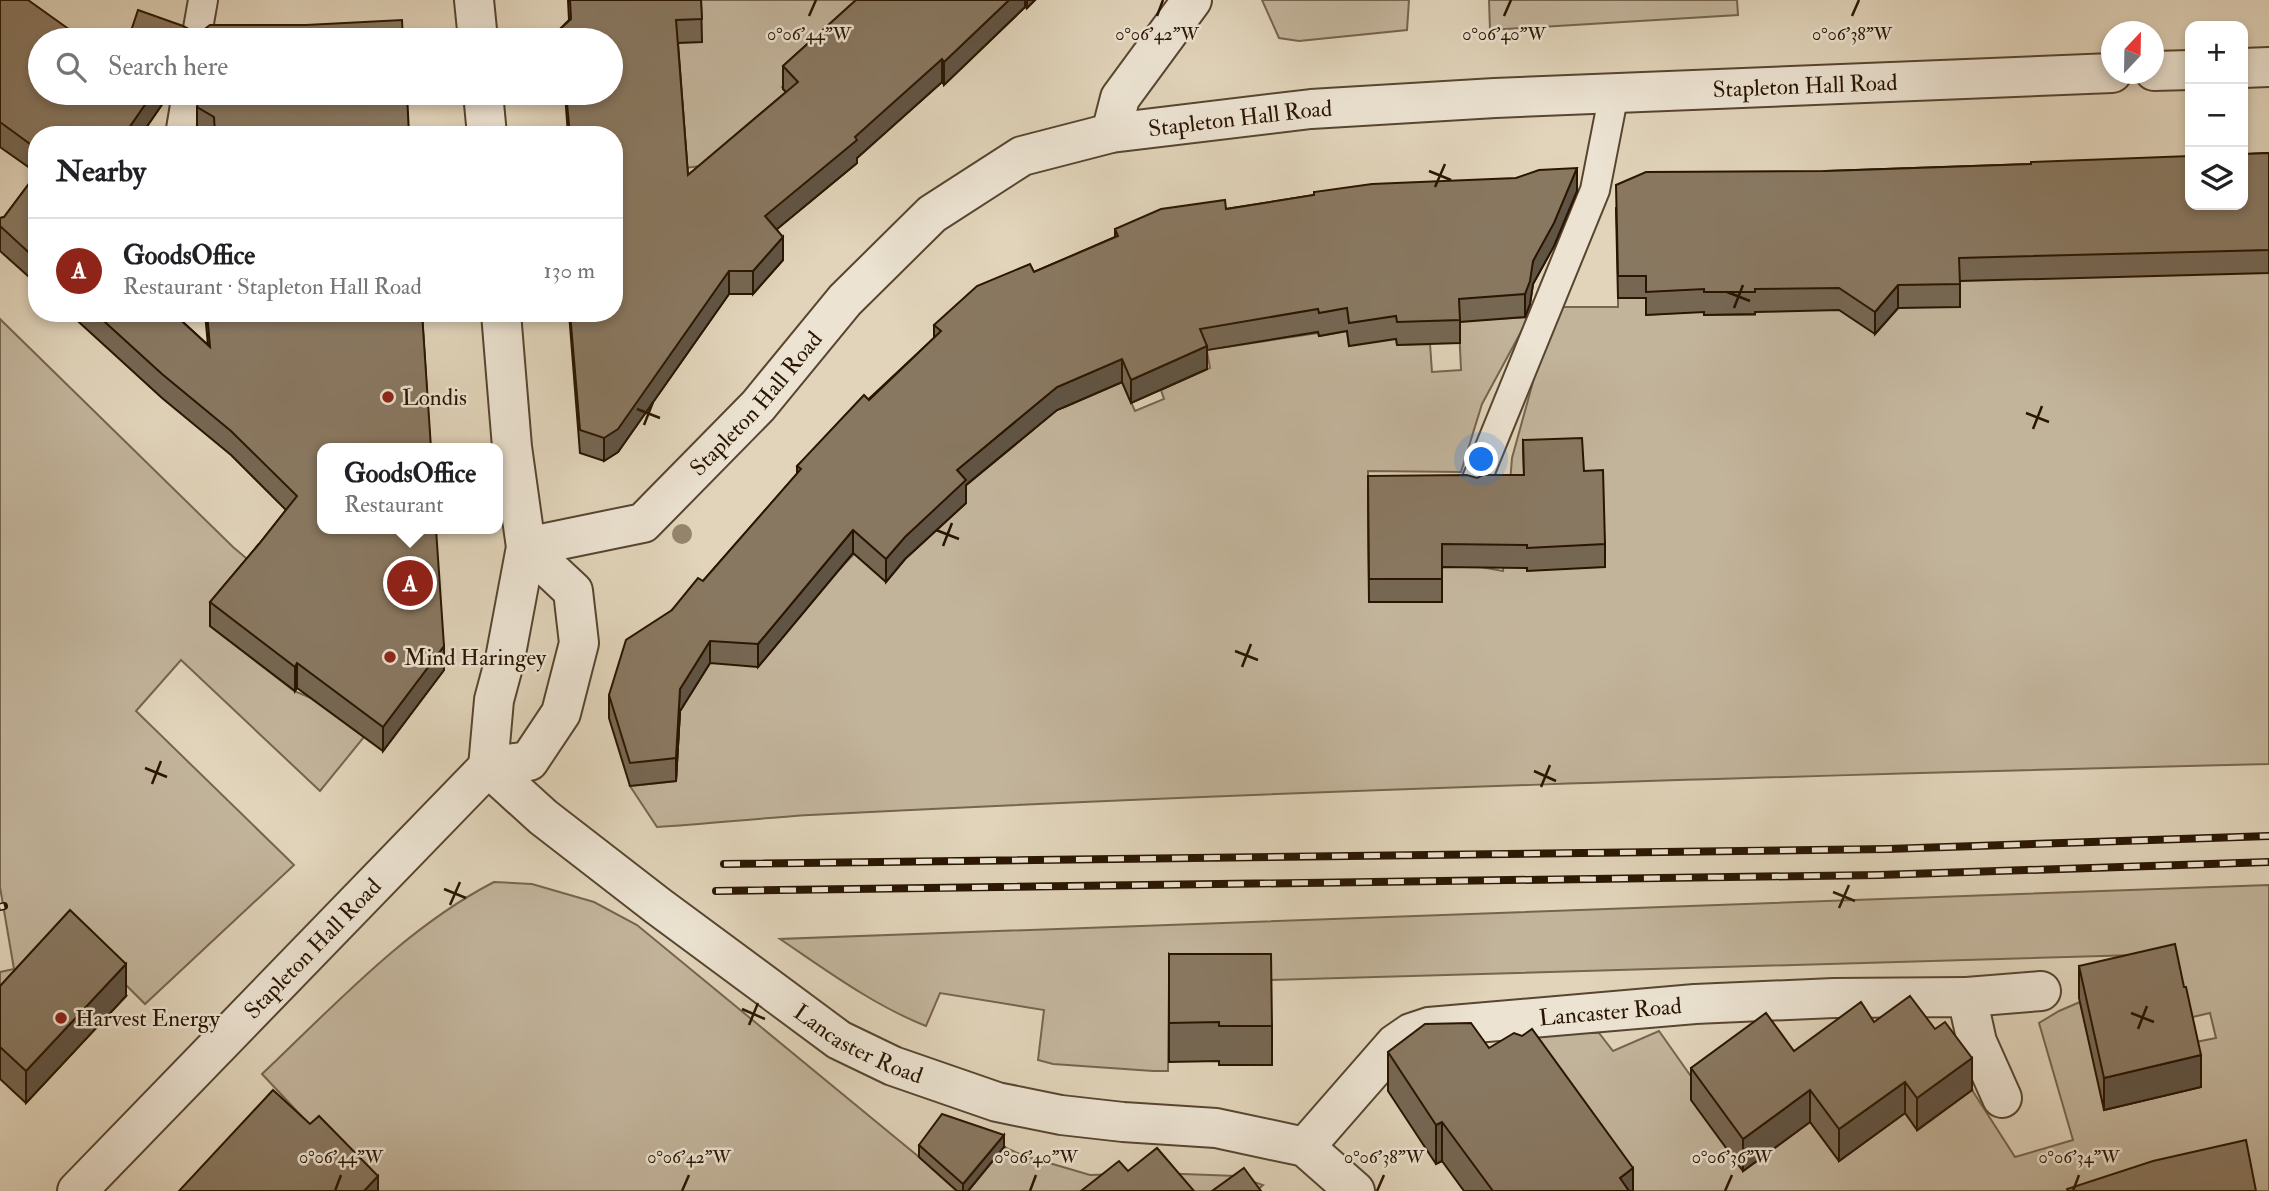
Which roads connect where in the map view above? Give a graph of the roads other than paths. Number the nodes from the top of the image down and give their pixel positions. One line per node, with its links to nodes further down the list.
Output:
1 (203, 0): 4 (lane)
2 (474, 0): 5 (street)
3 (1192, 0): 16 (street)
4 (199, 28)
5 (477, 28)
6 (2269, 67): 7 (street)
7 (2248, 68)
8 (2185, 70): 9 (street)
9 (2164, 71)
10 (2101, 73): 11 (street, Stapleton Hall Road)
11 (1614, 93): 16 (street, Stapleton Hall Road); 18 (lane)
12 (185, 105): 14 (lane)
13 (484, 105): 15 (street)
14 (182, 126)
15 (486, 126)
16 (1111, 133): 19 (street, Stapleton Hall Road)
17 (502, 322): 19 (street)
18 (1475, 484)
19 (526, 547): 20 (street); 20 (street)
20 (488, 767): 24 (street, Lancaster Road); 25 (street, Stapleton Hall Road)
21 (2041, 991): 22 (street, Lancaster Road)
22 (1966, 997): 23 (street); 24 (street, Lancaster Road)
23 (2002, 1098)
24 (1306, 1147): 26 (street)
25 (77, 1191)
26 (1355, 1191)

